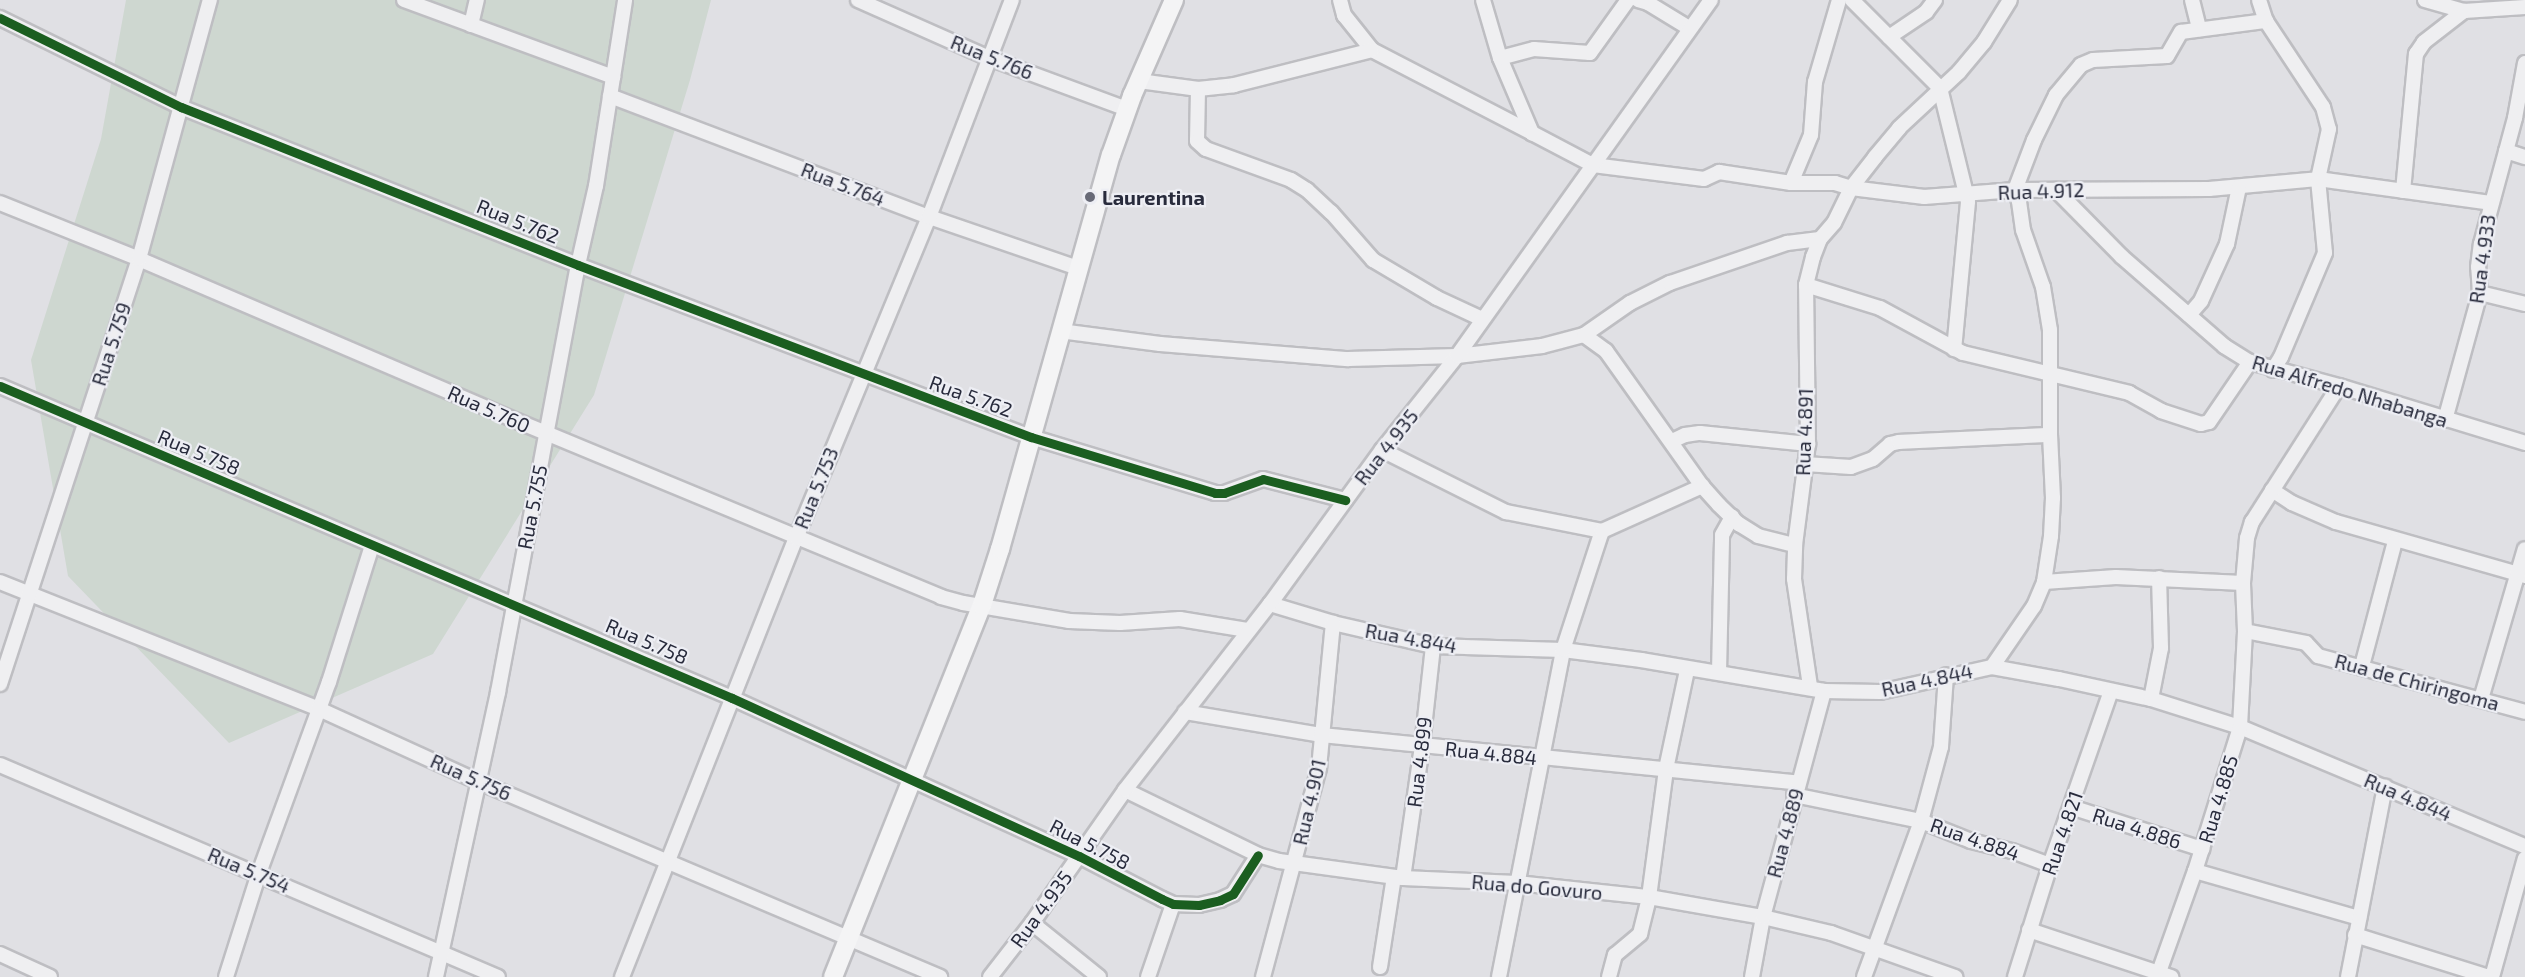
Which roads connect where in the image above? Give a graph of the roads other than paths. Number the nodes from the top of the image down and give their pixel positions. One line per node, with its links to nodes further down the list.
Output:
1 (210, 0): 37 (street, Rua 5.759)
2 (404, 0): 24 (street)
3 (477, 0): 24 (street)
4 (625, 0): 32 (street, Rua 5.755)
5 (858, 0): 29 (street, Rua 5.766)
6 (1012, 0): 29 (street, Rua 5.753)
7 (1174, 0): 33 (main road)
8 (1340, 0): 28 (street)
9 (1483, 0): 30 (street)
10 (1628, 0): 30 (street)
11 (1638, 0): 25 (street)
12 (1711, 0): 25 (street, Rua 4.935)
13 (1839, 0): 44 (street)
14 (1852, 0): 27 (street)
15 (1935, 0): 27 (street)
16 (2010, 0): 34 (street, Rua 4.891)
17 (2193, 0): 26 (street)
18 (2259, 0): 23 (street)
19 (2425, 0): 21 (street)
20 (2525, 8): 21 (street)
21 (2464, 11): 49 (street)
22 (0, 18): 37 (street, Rua 5.762)
23 (2266, 21): 26 (street); 43 (street)
24 (471, 25): 32 (street)
25 (1689, 28): 42 (street, Rua 4.935)
26 (2199, 29): 47 (street)
27 (1889, 37): 34 (street)
28 (1372, 50): 35 (street); 39 (street)
29 (989, 58): 38 (street, Rua 5.766); 53 (street, Rua 5.753)
30 (1500, 58): 39 (street)
31 (2525, 63): 40 (street, Rua 4.933)
32 (613, 76): 36 (street, Rua 5.755)
33 (1139, 81): 35 (street); 38 (main road)
34 (1940, 88): 46 (street, Rua 4.891); 50 (street)
35 (1198, 89): 62 (street)
36 (610, 96): 53 (street, Rua 5.764); 56 (street, Rua 5.755)
37 (181, 107): 55 (street, Rua 5.759); 56 (street, Rua 5.762)
38 (1127, 109): 57 (main road)
39 (1532, 133): 42 (street)
40 (2506, 151): 41 (street); 52 (street, Rua 4.933)
41 (2525, 157)
42 (1593, 165): 44 (street, Rua 4.912); 62 (street, Rua 4.935)
43 (2318, 179): 45 (street, Rua 4.912); 49 (street, Rua 4.912); 68 (street)
44 (1791, 183): 46 (street, Rua 4.912)
45 (2239, 187): 48 (street, Rua 4.912); 61 (street)
46 (1851, 189): 50 (street, Rua 4.912); 54 (street, Rua 4.891)
47 (2015, 190): 48 (street, Rua 4.912); 50 (street, Rua 4.912); 70 (street)
48 (2056, 190): 61 (street, Rua Alfredo Nhabanga)
49 (2403, 191): 52 (street, Rua 4.912)
50 (1966, 195): 65 (street)
51 (0, 203): 55 (street, Rua 5.760)
52 (2490, 203): 59 (street, Rua 4.933)
53 (929, 217): 57 (street, Rua 5.764); 69 (street, Rua 5.753)
54 (1820, 239): 58 (street, Rua 4.891); 64 (street)
55 (139, 259): 74 (street, Rua 5.759); 75 (street, Rua 5.760)
56 (578, 265): 69 (street, Rua 5.762); 75 (street, Rua 5.755)
57 (1078, 268): 63 (main road)
58 (1806, 285): 65 (street); 80 (street, Rua 4.891)
59 (2480, 293): 60 (street); 73 (street, Rua 4.933)
60 (2525, 304)
61 (2189, 315): 67 (street, Rua Alfredo Nhabanga)
62 (1482, 319): 66 (street, Rua 4.935)
63 (1060, 331): 66 (street); 77 (main road)
64 (1584, 336): 66 (street); 78 (street)
65 (1954, 349): 70 (street)
66 (1457, 356): 81 (street, Rua 4.935)
67 (2250, 362): 68 (street, Rua Alfredo Nhabanga); 70 (street)
68 (2273, 370): 72 (street, Rua Alfredo Nhabanga)
69 (864, 374): 77 (street, Rua 5.762); 88 (street, Rua 5.753)
70 (2051, 375): 76 (street)
71 (0, 386): 74 (street, Rua 5.758)
72 (2339, 386): 73 (street, Rua Alfredo Nhabanga); 84 (street, Rua 4.885)
73 (2445, 420): 79 (street, Rua Alfredo Nhabanga)
74 (85, 422): 91 (street, Rua 5.758); 98 (street, Rua 5.759)
75 (546, 434): 88 (street, Rua 5.760); 99 (street, Rua 5.755)
76 (2050, 435): 82 (street); 96 (street)
77 (1031, 437): 85 (street, Rua 5.762); 101 (main road)
78 (1672, 441): 80 (street); 83 (street)
79 (2525, 443)
80 (1808, 444): 82 (street, Rua 4.891)
81 (1382, 450): 85 (street, Rua 4.935); 87 (street)
82 (1805, 464): 90 (street, Rua 4.891)
83 (1702, 486): 86 (street); 87 (street)
84 (2272, 490): 89 (street); 97 (street, Rua 4.885)
85 (1345, 500): 100 (street, Rua 4.935)
86 (1732, 517): 90 (street); 110 (street)
87 (1602, 531): 106 (street)
88 (796, 538): 101 (street, Rua 5.760); 115 (street, Rua 5.753)
89 (2395, 541): 93 (street); 108 (street)
90 (1795, 545): 113 (street, Rua 4.891)
91 (372, 546): 99 (street, Rua 5.758); 118 (street)
92 (2525, 549): 93 (street)
93 (2521, 576): 117 (street)
94 (2159, 578): 96 (street); 97 (street); 116 (street)
95 (0, 582): 98 (street, Rua 5.756)
96 (2044, 582): 107 (street)
97 (2243, 583): 104 (street, Rua 4.885)
98 (30, 595): 112 (street, Rua 5.759); 118 (street, Rua 5.756)
99 (514, 603): 115 (street, Rua 5.758); 127 (street, Rua 5.755)
100 (1270, 604): 102 (street, Rua 4.844); 103 (street, Rua 4.935)
101 (982, 605): 103 (street, Rua 5.760); 128 (main road)
102 (1333, 623): 105 (street, Rua 4.844); 122 (street, Rua 4.901)
103 (1247, 630): 119 (street, Rua 4.935)
104 (2245, 631): 108 (street, Rua de Chiringoma); 121 (street, Rua 4.885)
105 (1433, 646): 106 (street, Rua 4.844); 123 (street, Rua 4.899)
106 (1563, 650): 109 (street, Rua 4.844); 124 (street)
107 (1992, 666): 111 (street, Rua 4.844); 114 (street, Rua 4.844)
108 (2362, 666): 117 (street, Rua de Chiringoma)
109 (1687, 669): 110 (street, Rua 4.844); 126 (street)
110 (1719, 672): 113 (street, Rua 4.844)
111 (1946, 675): 113 (street, Rua 4.844); 133 (street)
112 (0, 684)
113 (1817, 688): 130 (street, Rua 4.889)
114 (2111, 691): 116 (street, Rua 4.844); 132 (street, Rua 4.821)
115 (732, 698): 128 (street, Rua 5.758); 139 (street, Rua 5.753)
116 (2151, 699): 121 (street, Rua 4.844)
117 (2481, 699): 120 (street, Rua de Chiringoma)
118 (319, 709): 127 (street, Rua 5.756); 143 (street)
119 (1185, 712): 122 (street, Rua 4.884); 131 (street, Rua 4.935)
120 (2525, 712)
121 (2240, 727): 129 (street, Rua 4.844); 135 (street, Rua 4.885)
122 (1321, 735): 123 (street, Rua 4.884); 140 (street, Rua 4.901)
123 (1422, 746): 124 (street, Rua 4.884); 144 (street, Rua 4.899)
124 (1540, 758): 126 (street, Rua 4.884); 145 (street)
125 (0, 765): 143 (street, Rua 5.754)
126 (1666, 770): 130 (street, Rua 4.884); 146 (street)
127 (477, 781): 139 (street, Rua 5.756); 155 (street, Rua 5.755)
128 (913, 782): 137 (street, Rua 5.758); 153 (main road)
129 (2385, 787): 134 (street, Rua 4.844); 149 (street)
130 (1796, 789): 133 (street, Rua 4.884); 148 (street, Rua 4.889)
131 (1125, 790): 136 (street, Rua do Govuro); 137 (street, Rua 4.935)
132 (2071, 807): 135 (street, Rua 4.886); 141 (street, Rua 4.821)
133 (1921, 820): 141 (street, Rua 4.884); 154 (street)
134 (2525, 846)
135 (2202, 849): 142 (street, Rua 4.885)
136 (1258, 855): 140 (street, Rua do Govuro); 147 (street, Rua 5.758)
137 (1079, 856): 147 (street, Rua 5.758); 150 (street, Rua 4.935)
138 (2525, 858): 177 (street)
139 (666, 861): 153 (street, Rua 5.756); 163 (street, Rua 5.753)
140 (1294, 863): 144 (street, Rua do Govuro); 169 (street, Rua 4.901)
141 (2050, 865): 151 (street, Rua 4.821)
142 (2195, 872): 149 (street); 158 (street, Rua 4.885)
143 (259, 873): 155 (street, Rua 5.754); 160 (street)
144 (1399, 878): 145 (street, Rua do Govuro); 157 (street, Rua 4.899)
145 (1517, 883): 146 (street, Rua do Govuro); 170 (street)
146 (1649, 897): 148 (street, Rua do Govuro); 171 (street)
147 (1173, 904): 168 (street)
148 (1763, 917): 154 (street, Rua do Govuro); 172 (street, Rua 4.889)
149 (2359, 918): 152 (street)
150 (1032, 923): 166 (street, Rua 4.935); 167 (street)
151 (2029, 930): 158 (street); 175 (street, Rua 4.821)
152 (2355, 935): 176 (street); 177 (street)
153 (849, 938): 164 (main road); 165 (street, Rua 5.756)
154 (1875, 948): 173 (street); 174 (street, Rua do Govuro)
155 (441, 951): 161 (street, Rua 5.755); 162 (street, Rua 5.754)
156 (0, 954): 159 (street)
157 (1380, 967)
158 (2165, 975)
159 (50, 977)
160 (226, 977)
161 (436, 977)
162 (498, 977)
163 (622, 977)
164 (833, 977)
165 (940, 977)
166 (990, 977)
167 (1100, 977)
168 (1148, 977)
169 (1263, 977)
170 (1498, 977)
171 (1609, 977)
172 (1752, 977)
173 (1864, 977)
174 (1955, 977)
175 (2015, 977)
176 (2348, 977)
177 (2490, 977)

